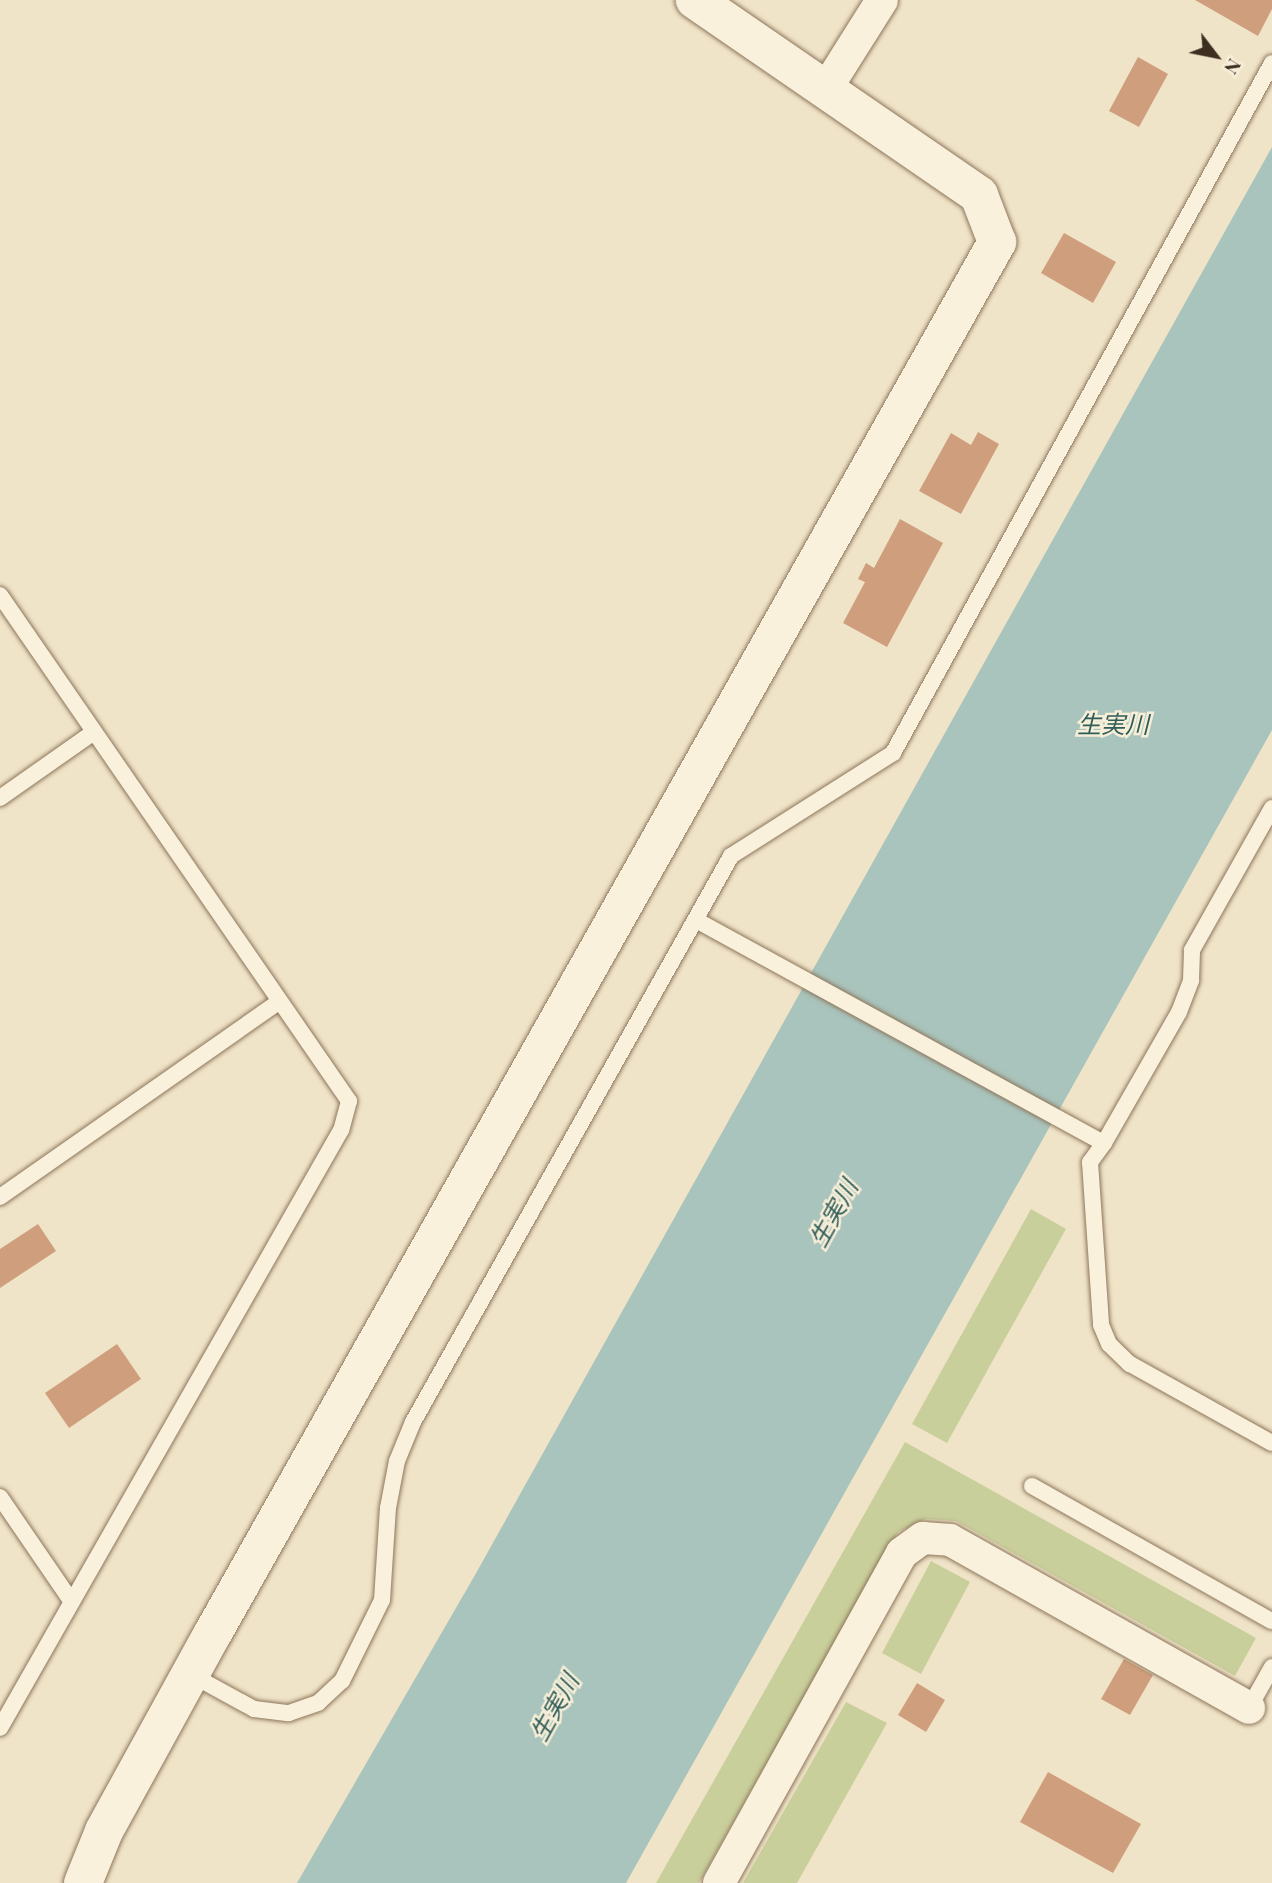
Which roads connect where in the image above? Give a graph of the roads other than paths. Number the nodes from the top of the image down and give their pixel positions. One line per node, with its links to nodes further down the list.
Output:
1 (695, 0): 4 (street)
2 (882, 0): 4 (street)
3 (1272, 64): 9 (lane)
4 (826, 89): 19 (street)
5 (0, 595): 6 (lane)
6 (94, 732): 7 (lane); 10 (lane)
7 (0, 798)
8 (1272, 808): 11 (lane)
9 (696, 920): 11 (lane); 19 (lane)
10 (279, 1002): 12 (lane); 16 (lane)
11 (1104, 1143): 13 (lane)
12 (0, 1197)
13 (1272, 1443)
14 (1032, 1486): 17 (lane)
15 (0, 1497): 16 (lane)
16 (72, 1602): 21 (lane)
17 (1272, 1621)
18 (1272, 1667): 20 (lane)
19 (190, 1674): 22 (street)
20 (1249, 1708): 23 (street)
21 (0, 1728)
22 (83, 1883)
23 (719, 1883)

